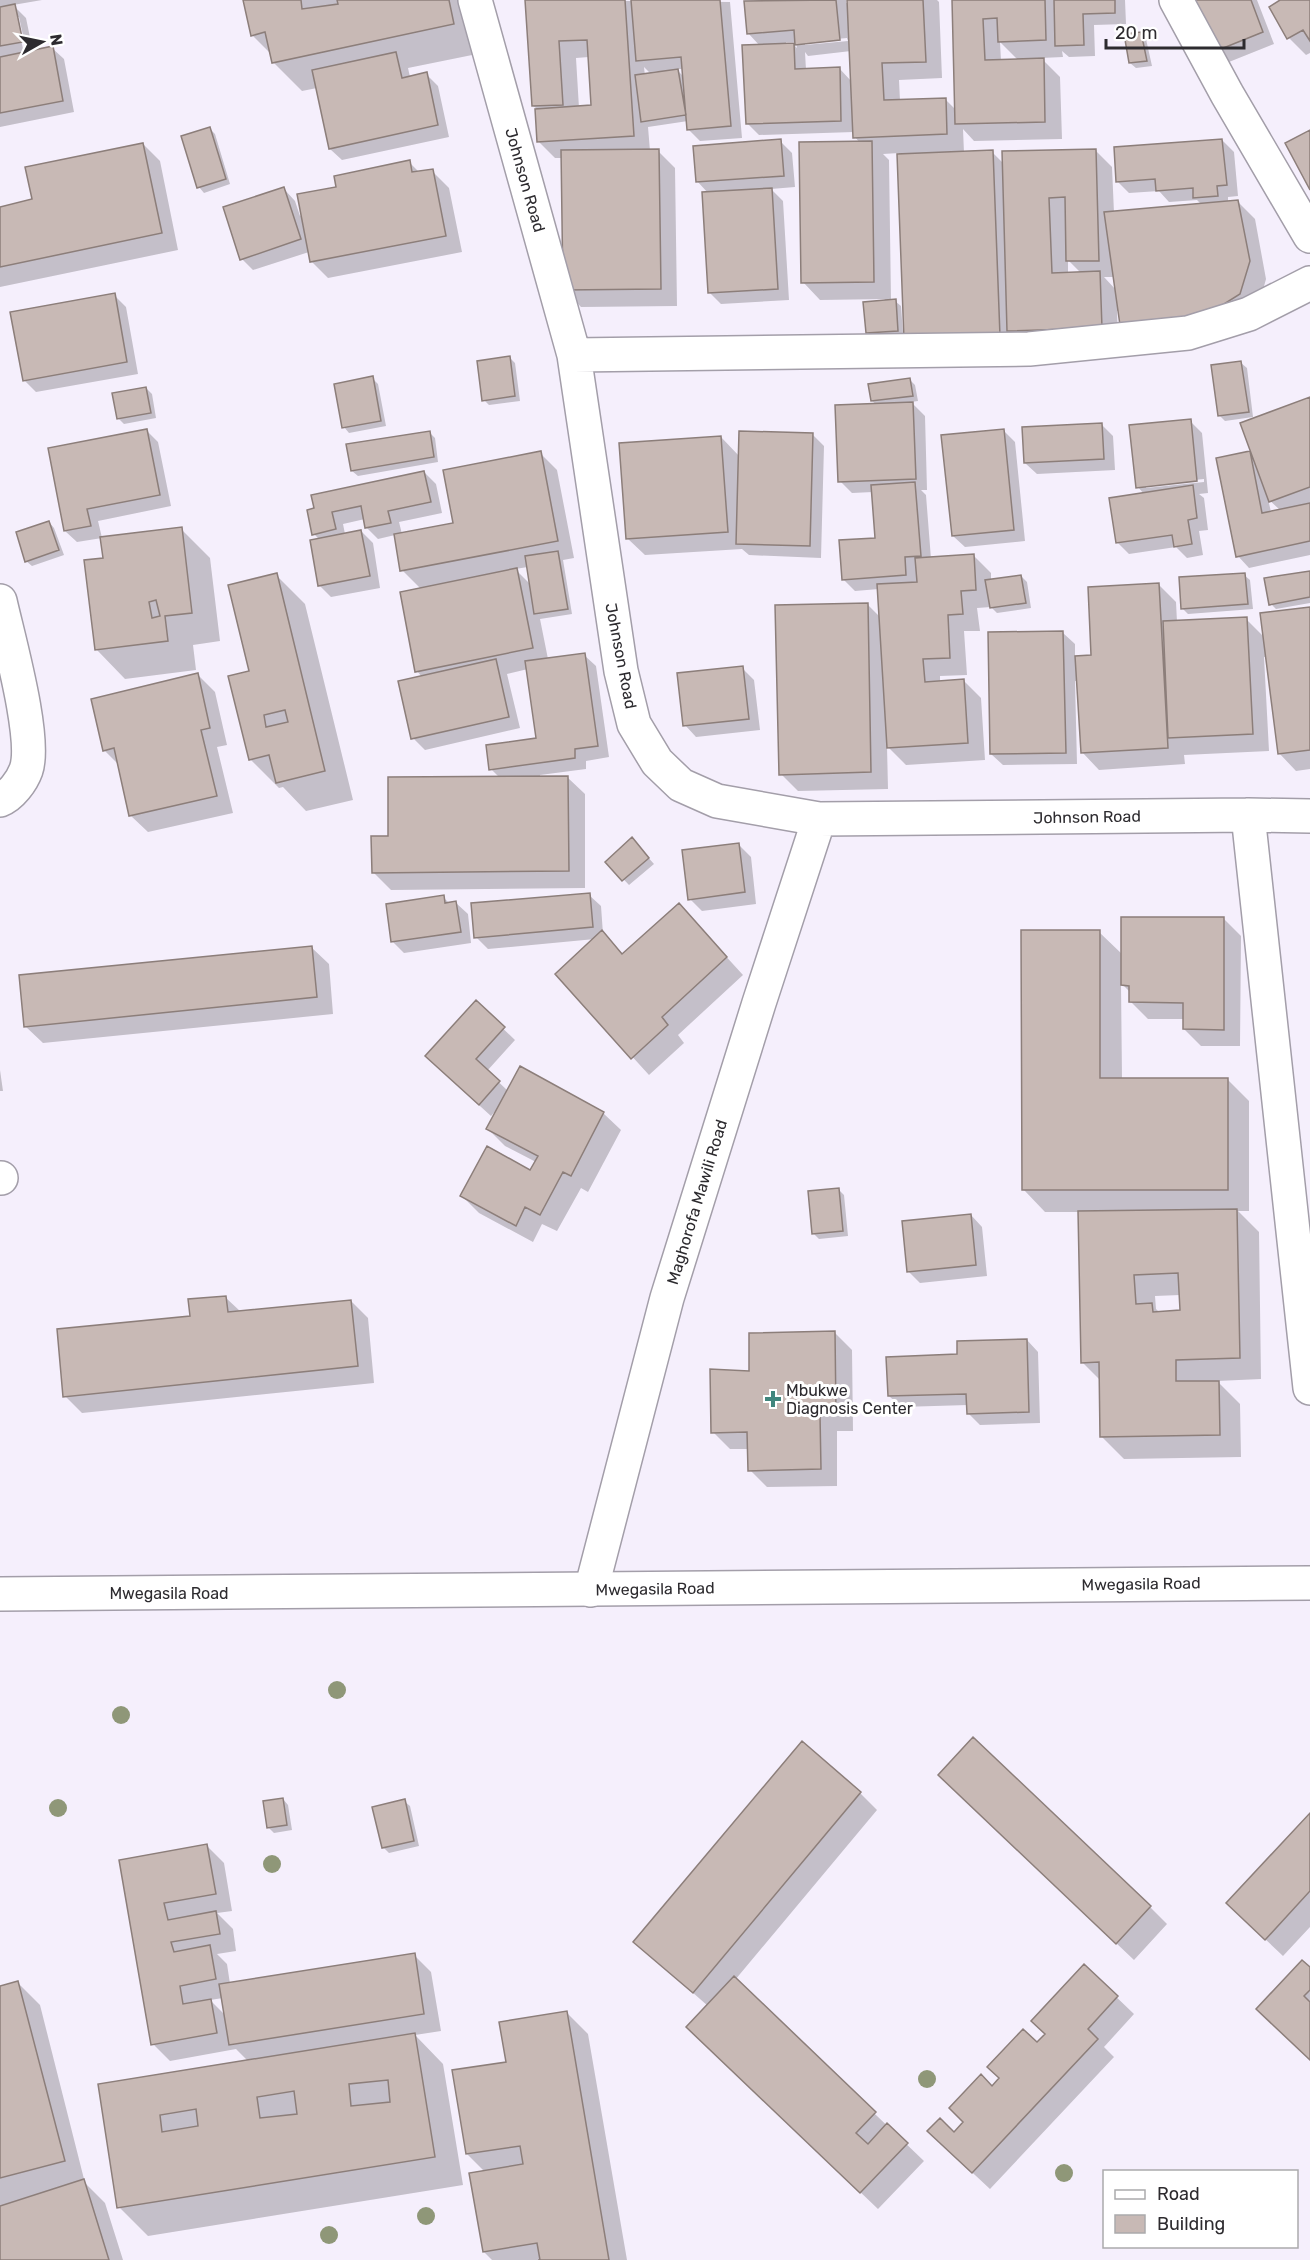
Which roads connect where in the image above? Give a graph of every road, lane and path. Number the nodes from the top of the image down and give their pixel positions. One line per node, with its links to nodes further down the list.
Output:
1 (475, 0): 5 (street, Johnson Road)
2 (1176, 0): 3 (street)
3 (1310, 236)
4 (1310, 283): 5 (street)
5 (574, 355): 10 (street, Johnson Road)
6 (0, 601): 7 (street)
7 (0, 800)
8 (1248, 815): 9 (street, Johnson Road); 10 (street, Johnson Road); 11 (street)
9 (1310, 816)
10 (819, 819): 13 (street, Maghorofa Mawili Road)
11 (1310, 1388)
12 (1310, 1583): 13 (street, Mwegasila Road)
13 (591, 1590): 14 (street, Mwegasila Road)
14 (0, 1594)

